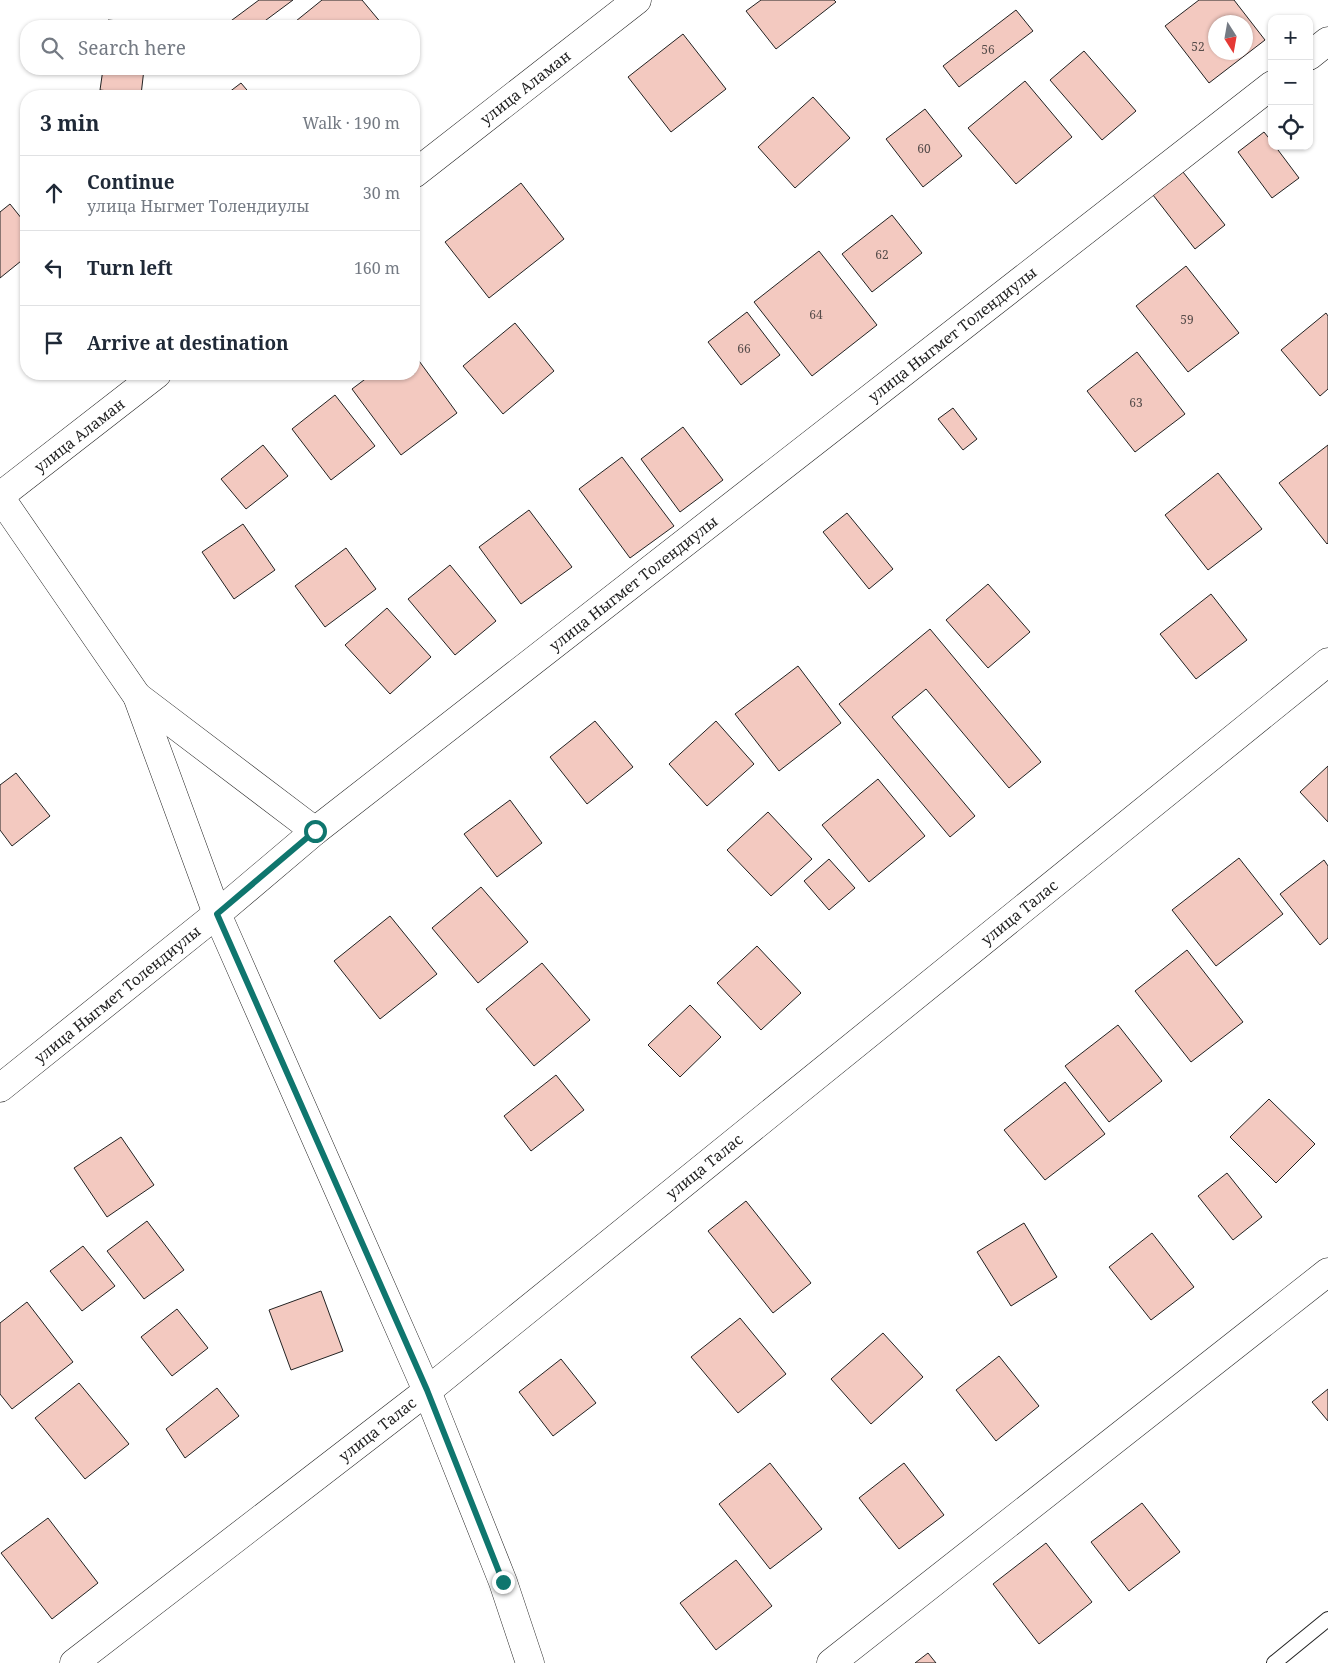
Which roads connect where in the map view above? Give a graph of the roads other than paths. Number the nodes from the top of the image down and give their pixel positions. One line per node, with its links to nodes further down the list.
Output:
1 (637, 0): 5 (street, улица Аламан)
2 (1328, 41): 3 (street)
3 (1313, 53)
4 (1268, 88): 10 (street, улица Ныгмет Толендиулы)
5 (420, 169)
6 (149, 380): 7 (street, улица Аламан)
7 (0, 497): 9 (street)
8 (1328, 662): 14 (street, улица Талас)
9 (137, 696): 10 (street); 11 (street)
10 (315, 831): 11 (street, улица Ныгмет Толендиулы)
11 (217, 914): 12 (street, улица Ныгмет Толендиулы); 14 (street)
12 (0, 1088)
13 (1328, 1272): 18 (street)
14 (427, 1390): 16 (street, улица Талас); 17 (street)
15 (1328, 1619): 19 (lane)
16 (74, 1663)
17 (530, 1663)
18 (831, 1663)
19 (1274, 1663)

